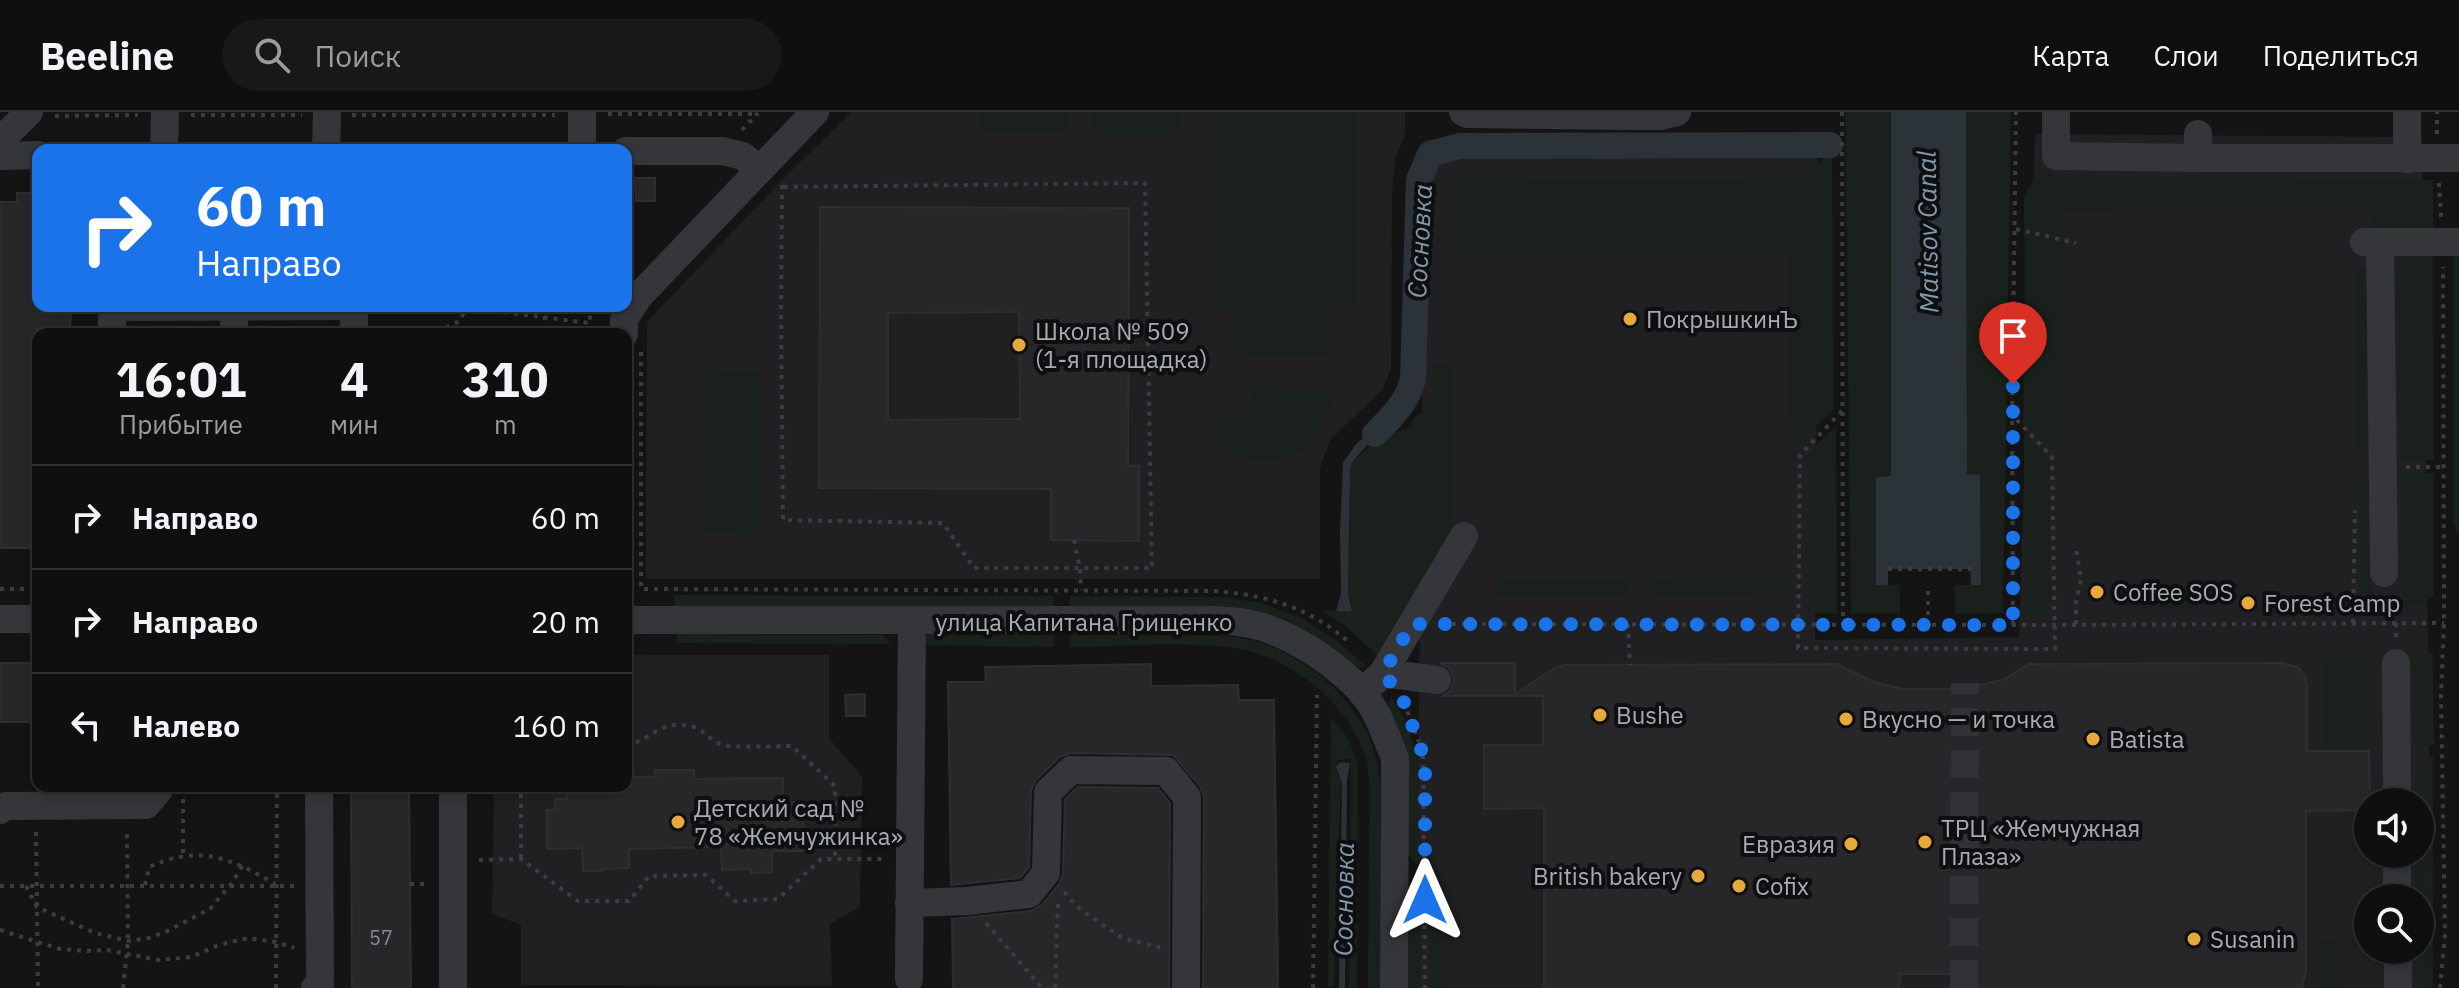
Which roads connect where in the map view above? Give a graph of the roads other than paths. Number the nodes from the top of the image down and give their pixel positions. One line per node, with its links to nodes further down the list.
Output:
1 (29, 112): 10 (street)
2 (165, 112): 11 (street)
3 (815, 112): 19 (street)
4 (1463, 112): 5 (street)
5 (1677, 112)
6 (2056, 112): 18 (street)
7 (2407, 112): 18 (street)
8 (582, 113): 13 (street)
9 (327, 114): 12 (street)
10 (0, 141)
11 (164, 144)
12 (326, 144)
13 (582, 144)
14 (632, 151): 19 (street)
15 (32, 155): 16 (street)
16 (0, 156)
17 (2448, 158): 18 (street)
18 (2407, 159)
19 (768, 173): 21 (street)
20 (2451, 242): 23 (street)
21 (632, 307)
22 (1464, 536): 29 (street)
23 (2384, 573)
24 (0, 619): 25 (street)
25 (32, 619)
26 (632, 620): 27 (street, улица Капитана Грищенко)
27 (912, 621): 31 (street, улица Капитана Грищенко); 37 (street)
28 (2396, 663): 32 (street)
29 (1383, 673): 30 (street); 31 (street)
30 (1437, 680)
31 (1362, 693): 43 (street, улица Капитана Грищенко)
32 (2397, 788)
33 (163, 792): 36 (street)
34 (319, 792): 40 (street)
35 (453, 792): 41 (street)
36 (0, 810)
37 (909, 903): 39 (street); 42 (street)
38 (2398, 964): 44 (street)
39 (909, 979)
40 (315, 988)
41 (453, 988)
42 (1186, 988)
43 (1394, 988)
44 (2398, 988)

